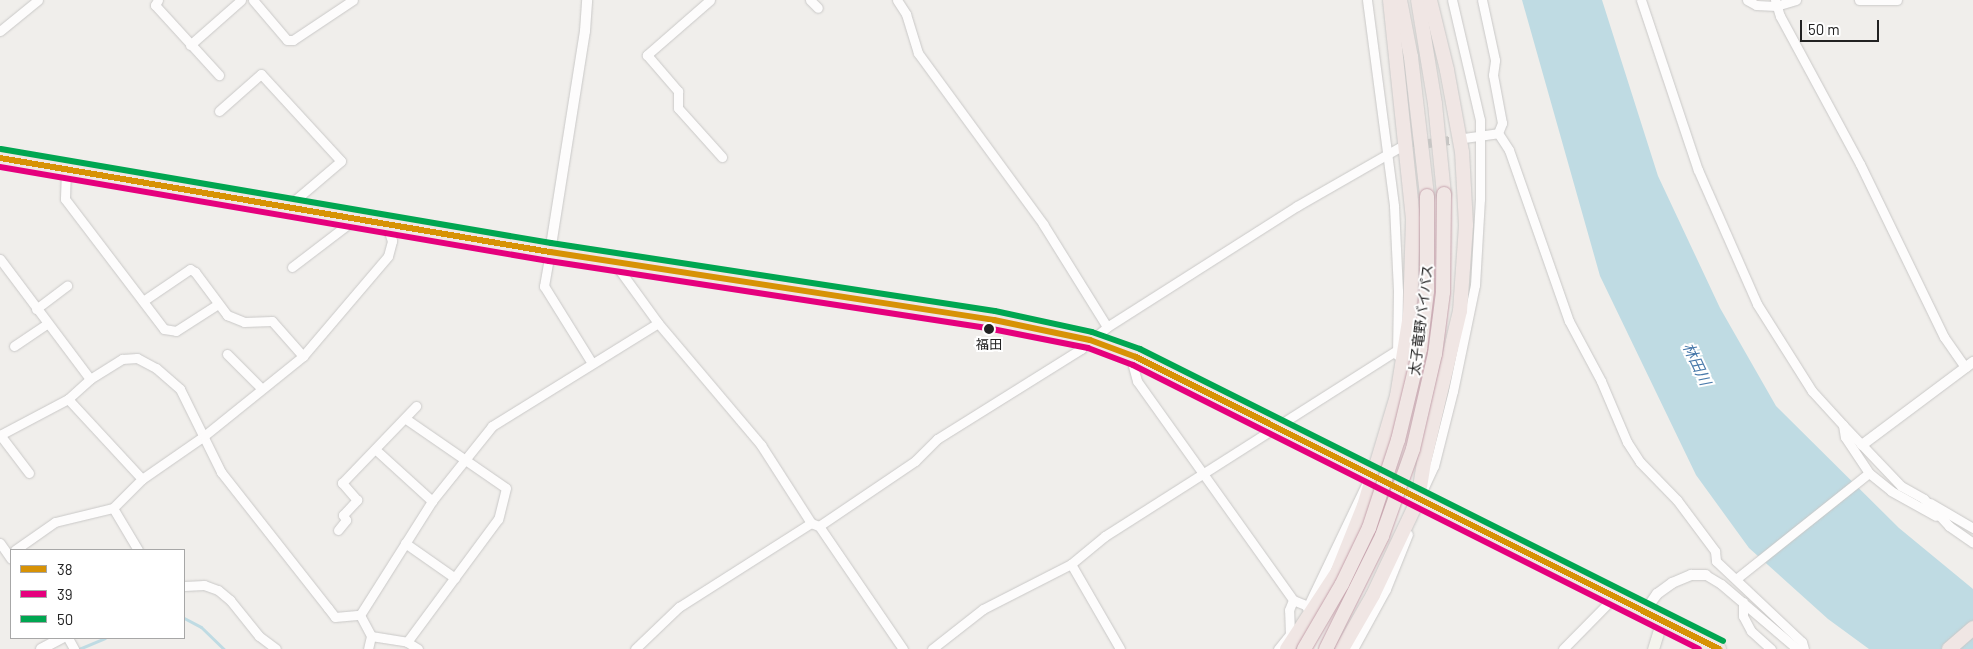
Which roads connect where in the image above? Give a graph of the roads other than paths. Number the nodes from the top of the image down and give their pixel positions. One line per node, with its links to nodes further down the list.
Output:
1 (38, 0): 24 (street)
2 (158, 0): 25 (street)
3 (241, 0): 25 (street)
4 (253, 0): 5 (street)
5 (353, 0)
6 (587, 0): 39 (street)
7 (710, 0): 33 (street)
8 (810, 0): 23 (street)
9 (897, 0): 49 (street)
10 (1367, 0): 32 (street)
11 (1390, 0): 65 (highway)
12 (1400, 0): 104 (highway, 太子竜野バイパス, bridge)
13 (1418, 0): 114 (highway, 太子竜野バイパス, bridge)
14 (1430, 0): 76 (highway)
15 (1452, 0): 29 (street)
16 (1482, 0): 28 (street)
17 (1641, 0): 63 (street)
18 (1747, 0): 22 (street)
19 (1796, 0): 22 (street)
20 (1859, 0): 21 (street)
21 (1897, 0)
22 (1775, 3): 57 (street)
23 (818, 8)
24 (0, 31)
25 (190, 45): 26 (street)
26 (219, 75)
27 (219, 111): 36 (street)
28 (1498, 134): 29 (street); 90 (street)
29 (1482, 136): 30 (street); 76 (street)
30 (1464, 138)
31 (1400, 147): 32 (street)
32 (1387, 153): 49 (street); 52 (street)
33 (722, 157)
34 (0, 158): 35 (highway)
35 (66, 169): 36 (highway); 44 (street)
36 (287, 207): 37 (highway)
37 (356, 218): 38 (highway); 42 (street)
38 (386, 223): 39 (highway); 54 (street)
39 (550, 252): 41 (highway); 56 (street)
40 (0, 259): 46 (street)
41 (613, 261): 47 (street); 50 (highway)
42 (292, 267)
43 (67, 286): 46 (street)
44 (143, 301): 45 (street); 45 (street)
45 (218, 304): 54 (street)
46 (36, 309): 48 (street)
47 (658, 323): 56 (street); 81 (street)
48 (47, 324): 51 (street); 58 (street)
49 (1107, 327): 50 (street)
50 (1090, 340): 55 (highway); 81 (street)
51 (14, 346)
52 (1397, 350): 64 (street); 65 (street)
53 (227, 354): 59 (street)
54 (303, 356): 59 (street)
55 (1136, 357): 64 (highway); 71 (street)
56 (592, 363): 69 (street)
57 (1969, 365): 67 (street)
58 (90, 379): 60 (street); 66 (street)
59 (262, 389): 66 (street)
60 (68, 399): 70 (street); 74 (street)
61 (416, 406): 62 (street)
62 (406, 419): 68 (street); 69 (street)
63 (1843, 425): 67 (street); 73 (street)
64 (1276, 428): 71 (street); 72 (highway)
65 (1389, 428): 72 (highway)
66 (204, 436): 74 (street); 98 (street)
67 (1862, 445): 75 (street)
68 (376, 450): 77 (street); 83 (street)
69 (464, 460): 77 (street); 91 (street)
70 (29, 473)
71 (1205, 474): 88 (street); 94 (street)
72 (1372, 474): 76 (highway); 96 (street); 104 (highway)
73 (1867, 475): 80 (street); 90 (street)
74 (142, 479): 78 (street)
75 (1924, 499): 80 (street); 82 (street)
76 (1418, 500): 79 (highway); 93 (highway)
77 (432, 502): 84 (street)
78 (113, 508): 86 (street); 87 (street)
79 (1411, 514): 115 (highway); 116 (street)
80 (1941, 518): 85 (street)
81 (815, 524): 109 (street); 110 (street)
82 (1973, 528)
83 (338, 530)
84 (405, 543): 91 (street); 98 (street)
85 (1973, 543)
86 (10, 549)
87 (137, 549)
88 (1071, 564): 111 (street); 112 (street)
89 (1706, 575): 95 (street); 97 (street)
90 (1740, 577): 122 (street)
91 (455, 578): 103 (street)
92 (185, 586): 106 (street)
93 (1616, 595): 97 (highway); 117 (street)
94 (1293, 600): 96 (street); 104 (street)
95 (1743, 602): 120 (street); 121 (street)
96 (1308, 606): 104 (street)
97 (1645, 611): 99 (highway)
98 (360, 615): 101 (street)
99 (1662, 620): 118 (main road); 119 (highway)
100 (1973, 628): 123 (highway)
101 (371, 636): 103 (street); 107 (street)
102 (60, 639): 105 (street)
103 (407, 642): 108 (street)
104 (1293, 644): 113 (street)
105 (41, 649)
106 (276, 649)
107 (368, 649)
108 (418, 649)
109 (635, 649)
110 (903, 649)
111 (932, 649)
112 (1120, 649)
113 (1278, 649)
114 (1326, 649)
115 (1342, 649)
116 (1353, 649)
117 (1563, 649)
118 (1653, 649)
119 (1719, 649)
120 (1771, 649)
121 (1796, 649)
122 (1804, 649)
123 (1949, 649)

